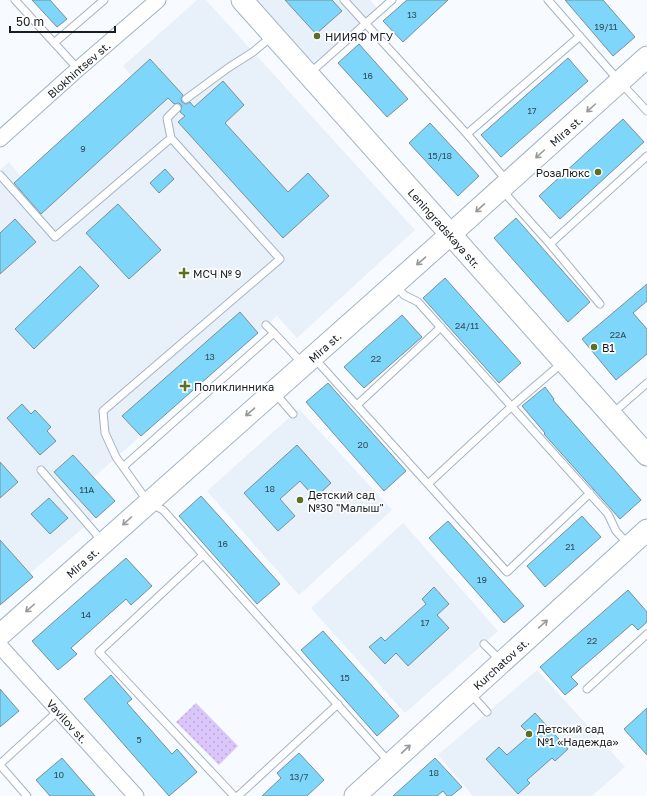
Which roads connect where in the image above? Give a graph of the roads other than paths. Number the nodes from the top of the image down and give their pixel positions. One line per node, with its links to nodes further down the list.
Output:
1 (15, 0): 11 (lane)
2 (104, 0): 11 (lane)
3 (158, 0): 13 (street, Blokhintsev st.)
4 (242, 0): 9 (main road, Leningradskaya str.)
5 (344, 0): 8 (lane)
6 (392, 0): 8 (lane)
7 (548, 0): 10 (lane)
8 (366, 23): 14 (lane); 19 (lane)
9 (273, 35): 14 (main road, Leningradskaya str.); 16 (lane)
10 (580, 36): 15 (lane); 19 (lane)
11 (54, 43): 13 (lane)
12 (647, 57): 15 (main road, Mira st.)
13 (78, 69): 21 (street, Blokhintsev st.)
14 (308, 74): 25 (main road, Leningradskaya str.)
15 (620, 82): 18 (lane); 24 (main road, Mira st., one-way to 24)
16 (186, 99)
17 (177, 108): 20 (lane)
18 (647, 111)
19 (467, 134): 24 (lane)
20 (171, 138): 23 (lane); 41 (lane)
21 (0, 139)
22 (647, 156): 26 (lane)
23 (0, 175)
24 (504, 186): 25 (main road, Mira st., one-way to 25); 26 (lane)
25 (450, 235): 27 (main road, Mira st., one-way to 27); 33 (main road, Leningradskaya str.)
26 (550, 244): 28 (lane)
27 (395, 284): 30 (lane); 32 (main road, Mira st.)
28 (600, 304)
29 (266, 325): 31 (lane)
30 (441, 327): 36 (lane); 37 (lane)
31 (274, 333): 32 (lane); 41 (lane)
32 (308, 361): 35 (main road, Mira st.); 36 (lane)
33 (563, 361): 37 (lane); 39 (main road, Leningradskaya str.)
34 (647, 383): 39 (lane)
35 (273, 392): 38 (lane); 45 (main road, Mira st., one-way to 45)
36 (357, 405): 43 (lane)
37 (512, 406): 43 (lane); 44 (lane)
38 (293, 414)
39 (611, 415): 40 (main road, Leningradskaya str.)
40 (647, 455)
41 (123, 467): 45 (lane)
42 (41, 470): 47 (lane)
43 (428, 484): 44 (lane)
44 (590, 493): 48 (lane)
45 (148, 502): 47 (main road, Mira st., one-way to 47); 49 (lane)
46 (647, 530): 48 (main road, Kurchatov st.)
47 (103, 542): 51 (main road, Mira st., one-way to 51)
48 (629, 546): 54 (main road, Kurchatov st., one-way to 48)
49 (203, 555): 57 (lane); 64 (lane)
50 (647, 634): 55 (lane)
51 (0, 635)
52 (484, 644): 54 (lane)
53 (0, 646): 58 (street, Vavilov st.)
54 (502, 661): 56 (main road, Kurchatov st.)
55 (587, 689)
56 (469, 691): 59 (lane); 61 (main road, Kurchatov st., one-way to 56)
57 (338, 704): 61 (lane); 65 (lane)
58 (58, 712): 60 (lane); 63 (street, Vavilov st.)
59 (487, 712)
60 (0, 764): 62 (lane)
61 (390, 764): 66 (main road, Kurchatov st.)
62 (27, 796)
63 (136, 796)
64 (234, 796)
65 (238, 796)
66 (355, 796)

